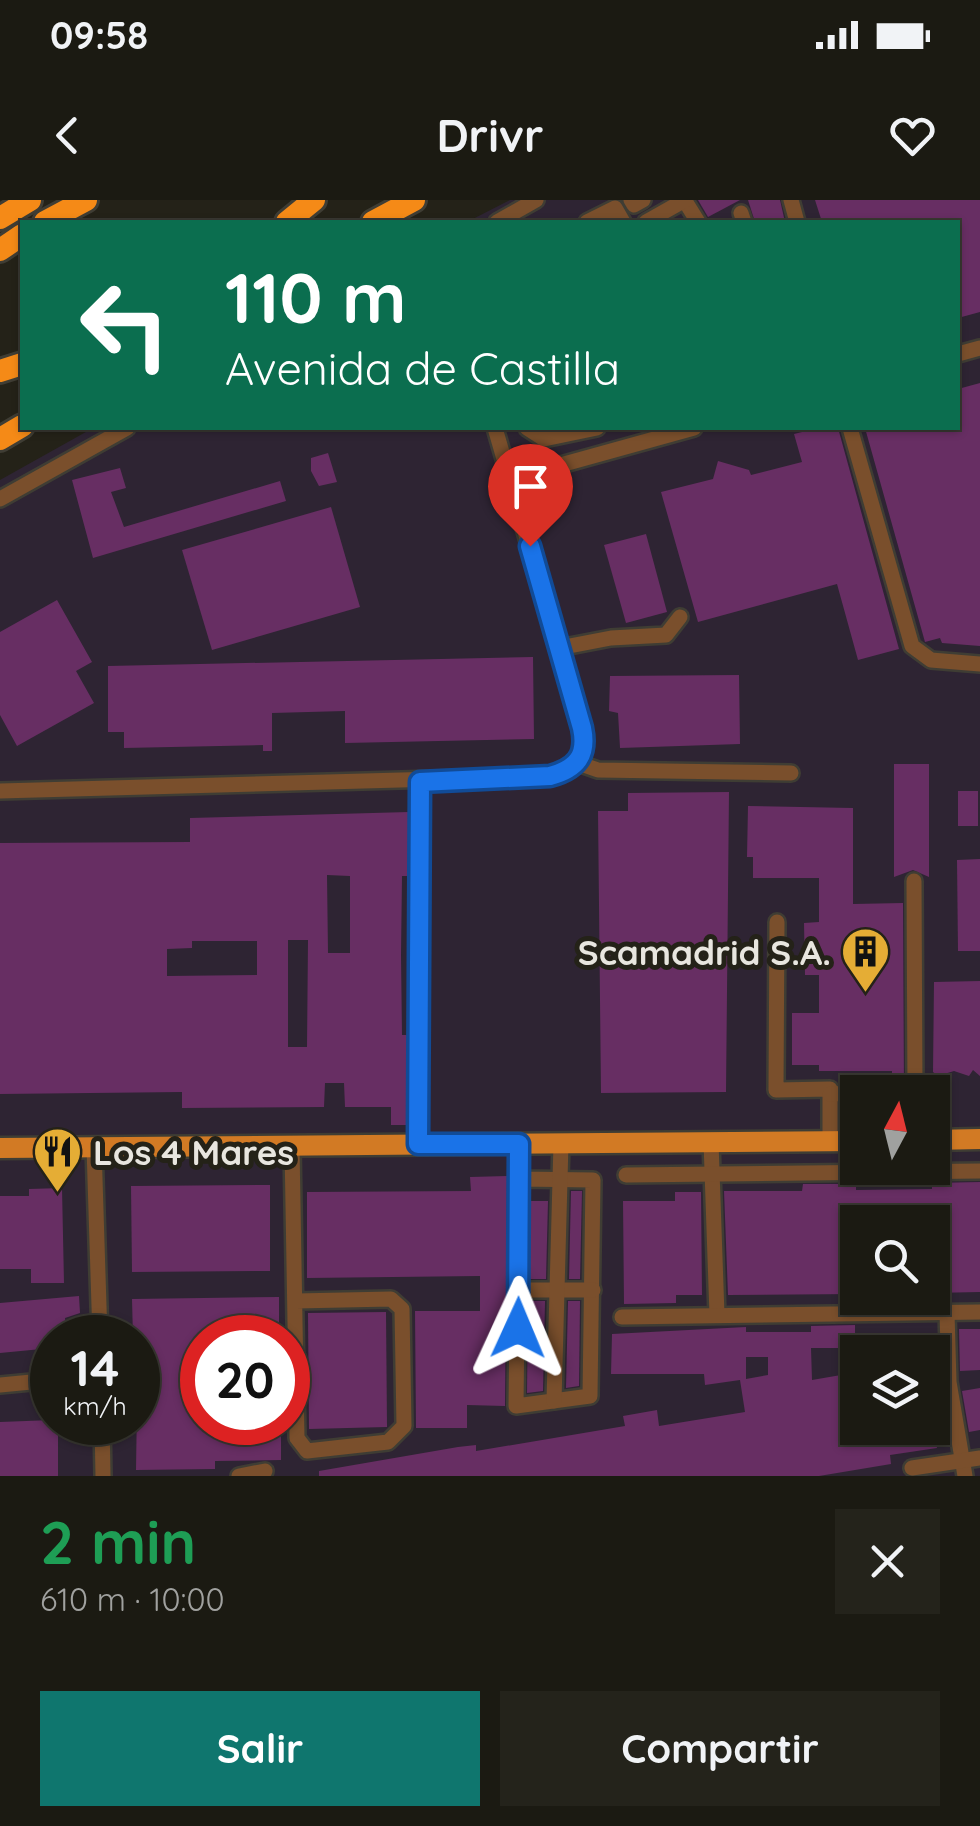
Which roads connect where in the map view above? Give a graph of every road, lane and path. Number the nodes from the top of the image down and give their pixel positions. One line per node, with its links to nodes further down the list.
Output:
1 (30, 200): 9 (highway)
2 (86, 200): 10 (highway)
3 (314, 200): 11 (highway)
4 (414, 200): 12 (highway)
5 (536, 200): 13 (street)
6 (631, 200): 7 (street)
7 (642, 200)
8 (685, 201): 16 (street)
9 (0, 218)
10 (49, 220)
11 (289, 220)
12 (377, 220)
13 (501, 220)
14 (590, 220): 15 (street)
15 (622, 220)
16 (650, 220)
17 (123, 430): 24 (street)
18 (496, 430): 23 (street)
19 (530, 430): 20 (street)
20 (587, 430)
21 (687, 430): 23 (street)
22 (851, 430): 27 (street)
23 (510, 479): 26 (street)
24 (0, 499)
25 (680, 616): 26 (street)
26 (559, 648): 28 (street)
27 (980, 664)
28 (578, 763): 29 (street); 30 (street)
29 (791, 773)
30 (420, 782): 31 (street); 43 (street)
31 (0, 792)
32 (914, 882): 34 (street)
33 (777, 922): 35 (street)
34 (915, 1075)
35 (830, 1094): 36 (street); 39 (street)
36 (840, 1094)
37 (980, 1139): 38 (main road)
38 (950, 1140)
39 (830, 1141): 40 (main road); 41 (main road)
40 (840, 1141)
41 (711, 1142): 42 (main road); 49 (street)
42 (561, 1143): 44 (main road); 52 (street)
43 (418, 1144): 44 (main road); 46 (main road)
44 (519, 1144): 51 (street)
45 (94, 1147): 46 (main road); 47 (main road); 60 (street)
46 (292, 1147): 56 (street)
47 (0, 1148)
48 (980, 1171): 49 (street)
49 (712, 1174): 50 (street); 63 (street)
50 (626, 1175)
51 (520, 1180): 52 (street); 53 (street)
52 (561, 1180): 54 (street); 55 (street)
53 (518, 1290): 54 (street); 66 (street)
54 (557, 1290): 55 (street); 66 (street)
55 (593, 1290): 66 (street)
56 (296, 1302): 56 (street)
57 (950, 1312): 58 (street)
58 (980, 1312)
59 (840, 1314): 63 (street)
60 (99, 1315)
61 (947, 1315): 70 (street)
62 (622, 1316): 63 (street)
63 (717, 1316)
64 (30, 1382): 65 (street)
65 (0, 1385)
66 (554, 1401)
67 (102, 1445): 72 (street)
68 (980, 1458): 70 (street)
69 (912, 1468): 70 (street)
70 (963, 1468)
71 (265, 1472): 73 (street)
72 (102, 1476)
73 (239, 1476)

